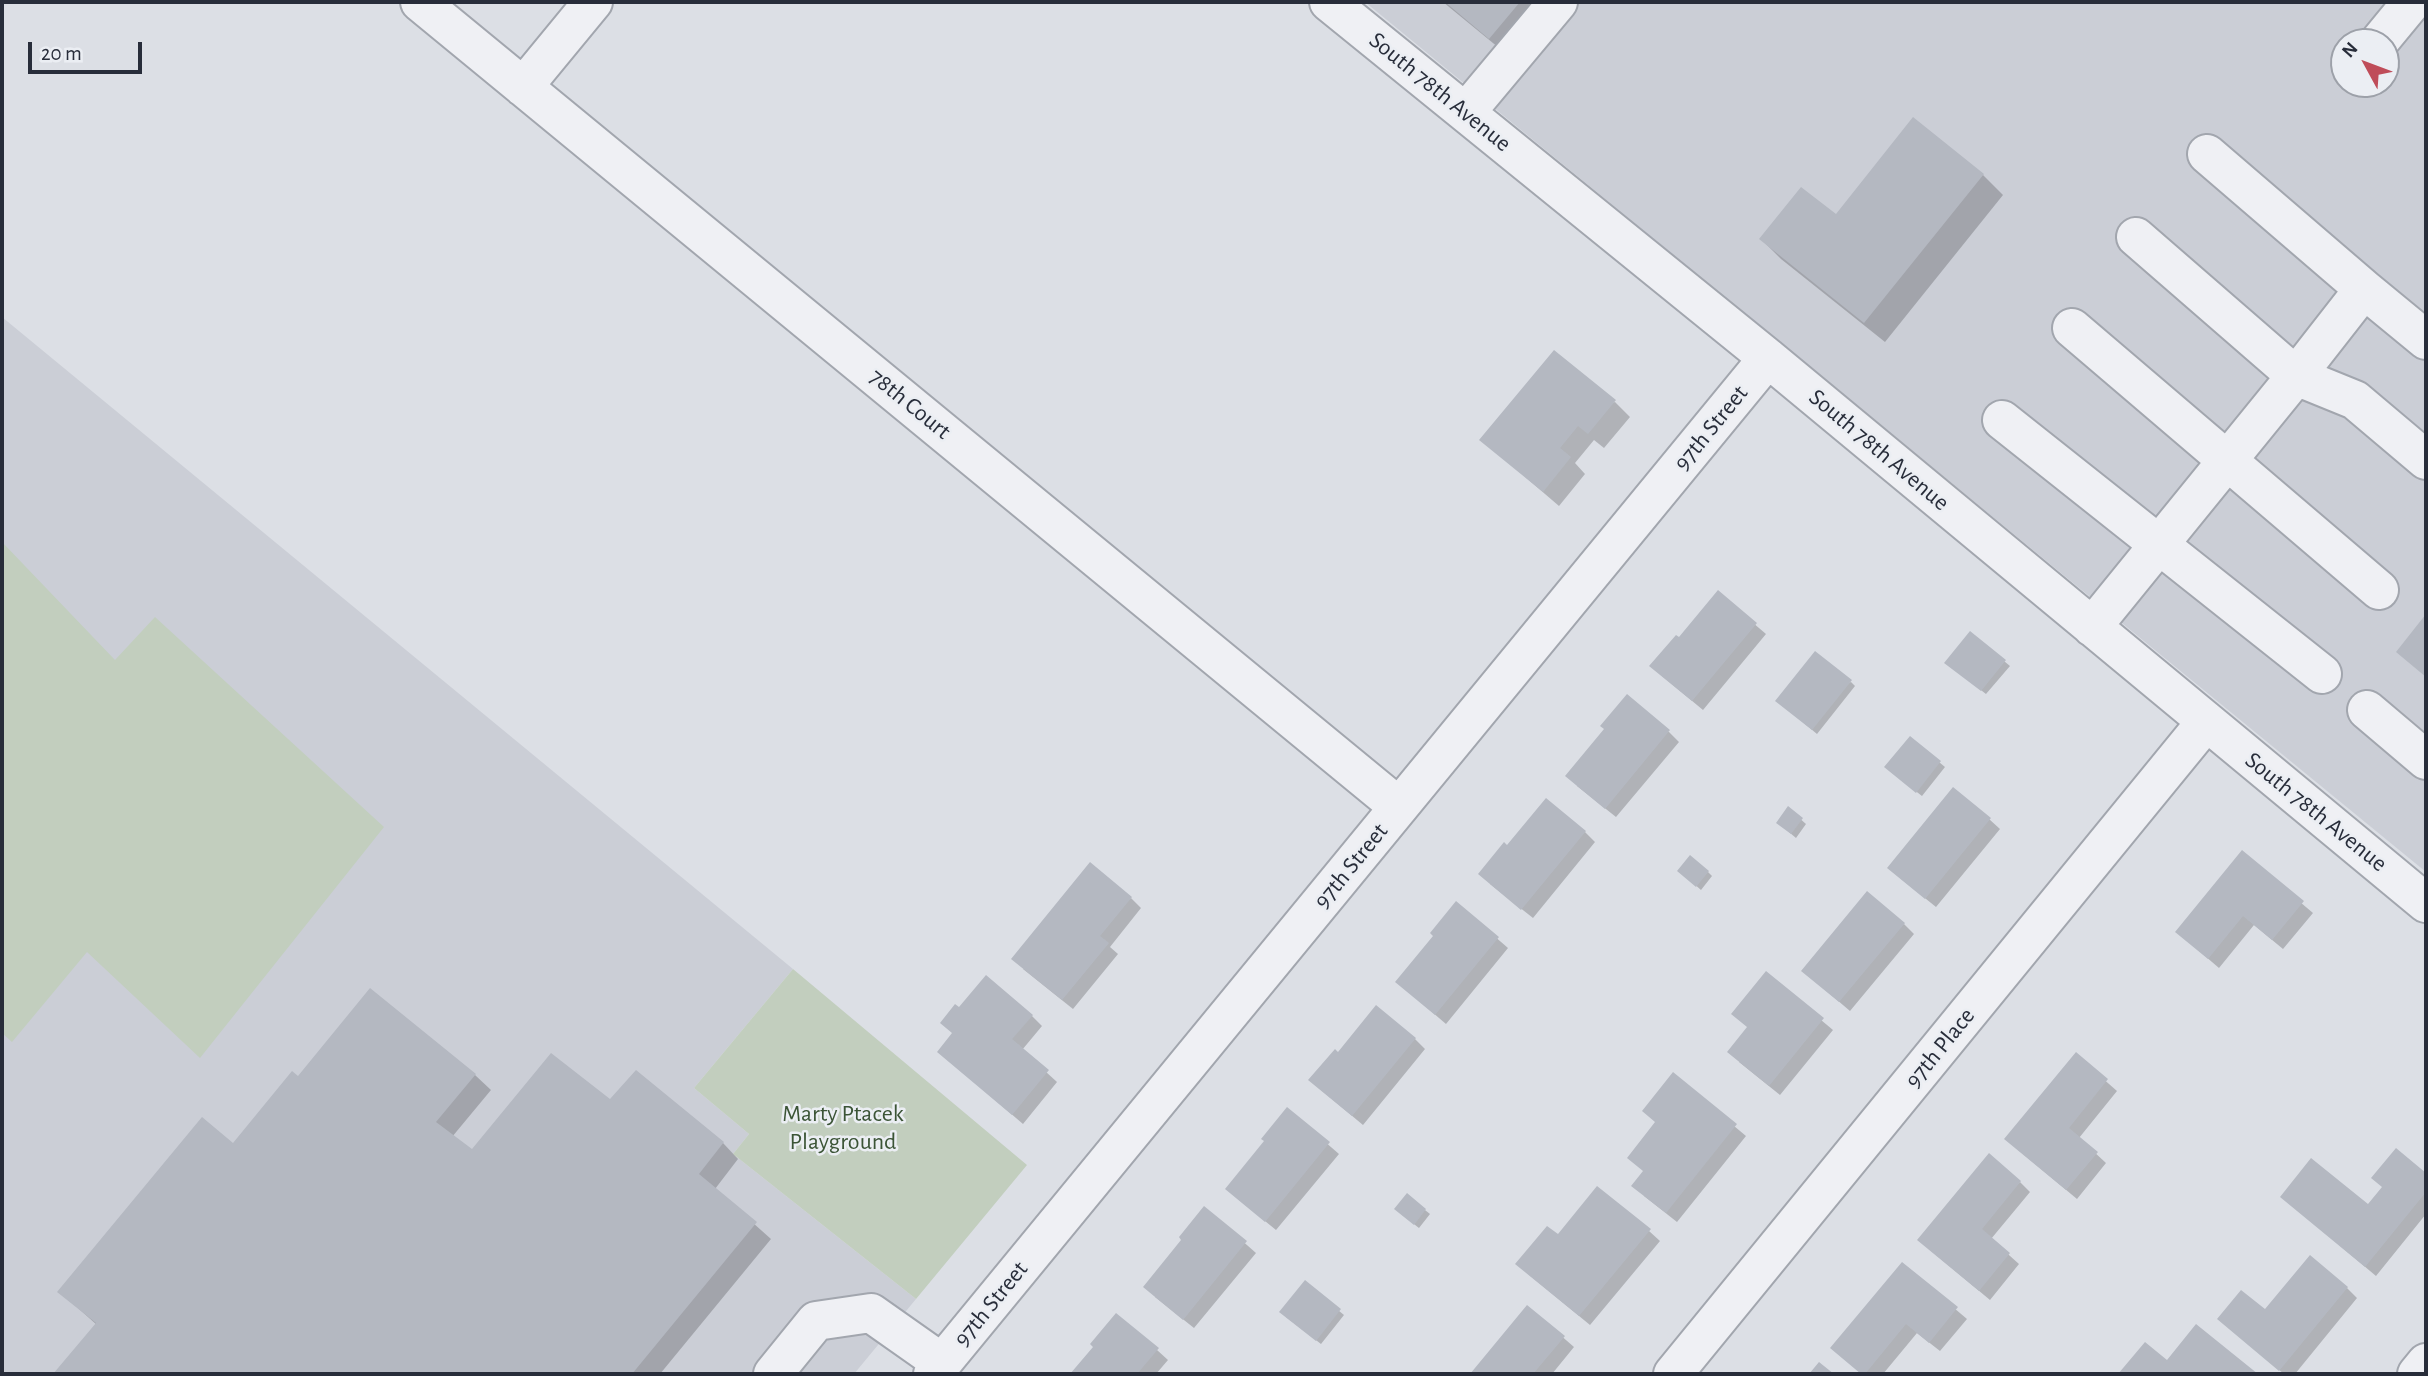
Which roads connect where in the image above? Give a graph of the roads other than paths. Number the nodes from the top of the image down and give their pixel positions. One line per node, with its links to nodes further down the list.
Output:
1 (420, 2): 7 (street, 78th Court)
2 (593, 2): 7 (street)
3 (1329, 2): 8 (street, South 78th Avenue)
4 (1558, 2): 8 (street)
5 (2412, 2): 6 (street)
6 (2391, 28)
7 (523, 87): 26 (street, 78th Court)
8 (1466, 113): 14 (street, South 78th Avenue)
9 (2207, 154): 11 (street)
10 (2136, 237): 15 (street)
11 (2364, 289): 13 (street); 15 (street)
12 (2072, 328): 18 (street)
13 (2426, 340)
14 (1768, 358): 21 (street, South 78th Avenue); 26 (street, 97th Street)
15 (2296, 376): 17 (street); 18 (street)
16 (2003, 420): 19 (street)
17 (2426, 460)
18 (2227, 461): 19 (street); 20 (street)
19 (2160, 544): 21 (street); 22 (street)
20 (2379, 590)
21 (2092, 627): 24 (street, South 78th Avenue)
22 (2322, 674)
23 (2367, 710): 25 (street)
24 (2206, 722): 27 (street, South 78th Avenue); 31 (street, 97th Place)
25 (2426, 760)
26 (1399, 807): 29 (street, 97th Street)
27 (2426, 903)
28 (2426, 1363): 32 (street)
29 (938, 1369): 30 (street)
30 (773, 1374)
31 (1673, 1374)
32 (2417, 1374)

